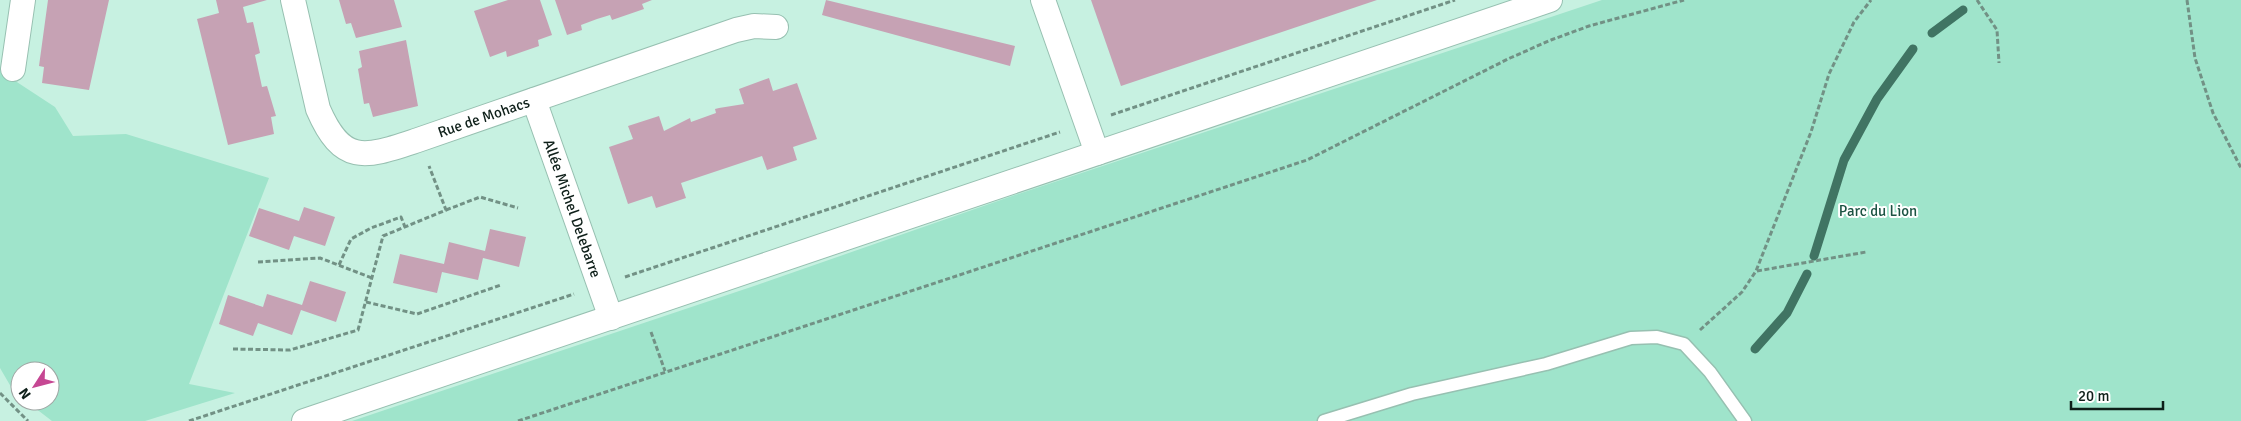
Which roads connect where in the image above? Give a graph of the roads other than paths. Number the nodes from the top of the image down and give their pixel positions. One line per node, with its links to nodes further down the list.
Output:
1 (23, 0): 6 (street)
2 (293, 0): 7 (street, Rue de Mohacs)
3 (1043, 0): 8 (street)
4 (1550, 0): 8 (street)
5 (776, 27): 7 (street, Rue de Mohacs)
6 (13, 68)
7 (534, 100): 9 (street, Allée Michel Delebarre)
8 (1097, 153): 9 (street)
9 (611, 318): 10 (street)
10 (304, 421)
11 (1324, 421): 12 (lane)
12 (1745, 421)

